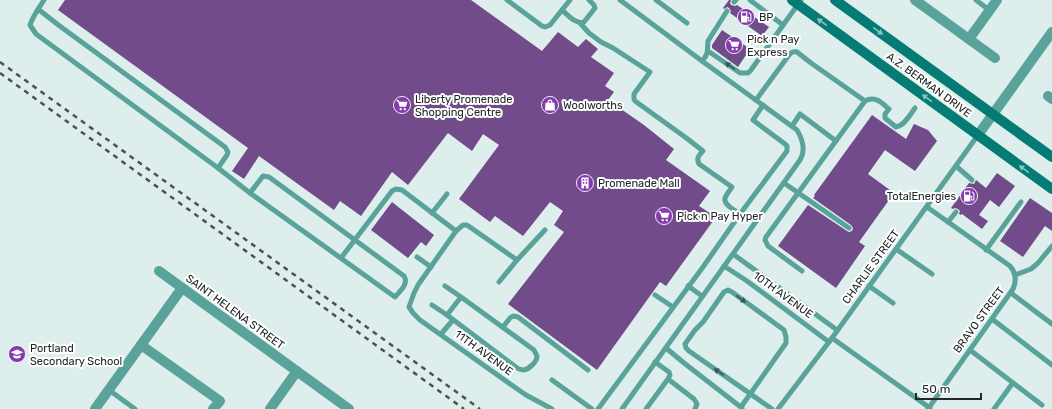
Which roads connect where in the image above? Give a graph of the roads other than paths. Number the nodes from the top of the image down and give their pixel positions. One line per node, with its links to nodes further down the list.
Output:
1 (44, 0): 13 (lane)
2 (507, 0): 14 (lane)
3 (570, 0): 14 (lane)
4 (590, 0): 17 (lane)
5 (620, 0): 24 (lane)
6 (656, 0): 18 (lane)
7 (750, 0): 19 (lane)
8 (835, 0): 29 (main road, A.Z. BERMAN DRIVE, one-way to 29)
9 (915, 0): 21 (street)
10 (976, 0): 15 (lane)
11 (997, 0): 15 (street)
12 (797, 1): 19 (lane); 31 (main road, A.Z. BERMAN DRIVE, one-way to 12)
13 (38, 9): 35 (lane); 35 (lane)
14 (562, 10): 17 (lane)
15 (989, 10): 21 (street)
16 (726, 13): 22 (lane)
17 (580, 23): 46 (lane)
18 (687, 23)
19 (783, 25): 22 (lane, one-way to 22)
20 (1052, 32): 29 (street)
21 (969, 39): 23 (street)
22 (708, 51): 24 (lane)
23 (995, 58)
24 (702, 61): 25 (lane)
25 (756, 100): 26 (lane); 27 (lane)
26 (866, 101): 28 (lane); 32 (lane)
27 (763, 105): 30 (lane); 46 (lane)
28 (915, 108)
29 (993, 113): 31 (street); 33 (main road, A.Z. BERMAN DRIVE)
30 (792, 126): 32 (lane); 37 (lane)
31 (978, 135): 34 (lane, CHARLIE STREET); 38 (main road, A.Z. BERMAN DRIVE, one-way to 31)
32 (836, 141): 39 (lane)
33 (1052, 157)
34 (956, 166): 36 (lane); 43 (lane, CHARLIE STREET)
35 (218, 168): 40 (lane)
36 (972, 180)
37 (784, 183): 39 (lane); 55 (lane)
38 (1052, 189)
39 (799, 192): 48 (lane); 62 (lane)
40 (250, 193): 51 (lane); 57 (lane)
41 (447, 194): 45 (lane)
42 (1020, 202): 54 (lane)
43 (927, 207): 47 (lane); 53 (lane, CHARLIE STREET)
44 (956, 212): 47 (lane)
45 (432, 213): 50 (lane); 51 (lane)
46 (740, 214): 67 (lane)
47 (948, 222): 54 (lane)
48 (849, 228)
49 (545, 230): 58 (lane)
50 (456, 231): 58 (lane); 59 (lane)
51 (355, 239): 57 (lane); 57 (lane)
52 (1052, 246): 64 (lane)
53 (896, 249): 63 (lane); 68 (lane, CHARLIE STREET)
54 (986, 250): 64 (lane)
55 (733, 254): 60 (lane); 82 (lane, 10TH AVENUE)
56 (417, 257): 59 (lane)
57 (341, 258)
58 (517, 260): 65 (lane)
59 (431, 266): 83 (lane, 11TH AVENUE)
60 (724, 266): 72 (lane); 84 (lane, 10TH AVENUE)
61 (159, 271): 69 (street, SAINT HELENA STREET)
62 (802, 271)
63 (932, 274)
64 (1015, 275): 70 (lane, BRAVO STREET)
65 (499, 282)
66 (445, 286): 73 (lane)
67 (688, 286): 72 (lane); 76 (lane)
68 (869, 286): 74 (lane); 82 (lane, CHARLIE STREET)
69 (182, 288): 85 (street); 91 (street, SAINT HELENA STREET)
70 (1011, 293): 78 (lane, BRAVO STREET); 80 (lane)
71 (655, 296): 76 (lane)
72 (702, 296): 86 (lane)
73 (462, 297): 77 (lane); 81 (lane)
74 (893, 303)
75 (432, 305): 77 (lane)
76 (673, 307): 107 (lane)
77 (447, 315): 79 (lane)
78 (992, 319): 87 (lane, BRAVO STREET); 89 (lane)
79 (453, 320): 81 (lane); 83 (lane)
80 (1052, 324)
81 (503, 328): 90 (lane)
82 (837, 330): 84 (lane, CHARLIE STREET)
83 (441, 334): 105 (lane, 11TH AVENUE)
84 (830, 340): 99 (lane, 10TH AVENUE); 112 (lane, CHARLIE STREET)
85 (141, 345): 95 (street); 102 (street)
86 (666, 348): 88 (lane); 98 (lane)
87 (970, 350): 94 (lane); 99 (lane, BRAVO STREET)
88 (655, 362): 92 (lane); 108 (lane)
89 (1052, 365)
90 (588, 370)
91 (297, 371): 103 (street); 104 (street, SAINT HELENA STREET)
92 (668, 379): 109 (lane); 110 (lane)
93 (552, 380): 106 (lane)
94 (1012, 384): 97 (lane); 113 (lane)
95 (109, 390): 100 (street); 101 (lane)
96 (751, 394): 96 (lane, one-way to 96); 98 (lane); 111 (lane)
97 (1042, 405)
98 (742, 408)
99 (929, 408)
100 (95, 409)
101 (135, 409)
102 (213, 409)
103 (270, 409)
104 (349, 409)
105 (552, 409)
106 (592, 409)
107 (598, 409)
108 (622, 409)
109 (646, 409)
110 (695, 409)
111 (772, 409)
112 (778, 409)
113 (994, 409)

